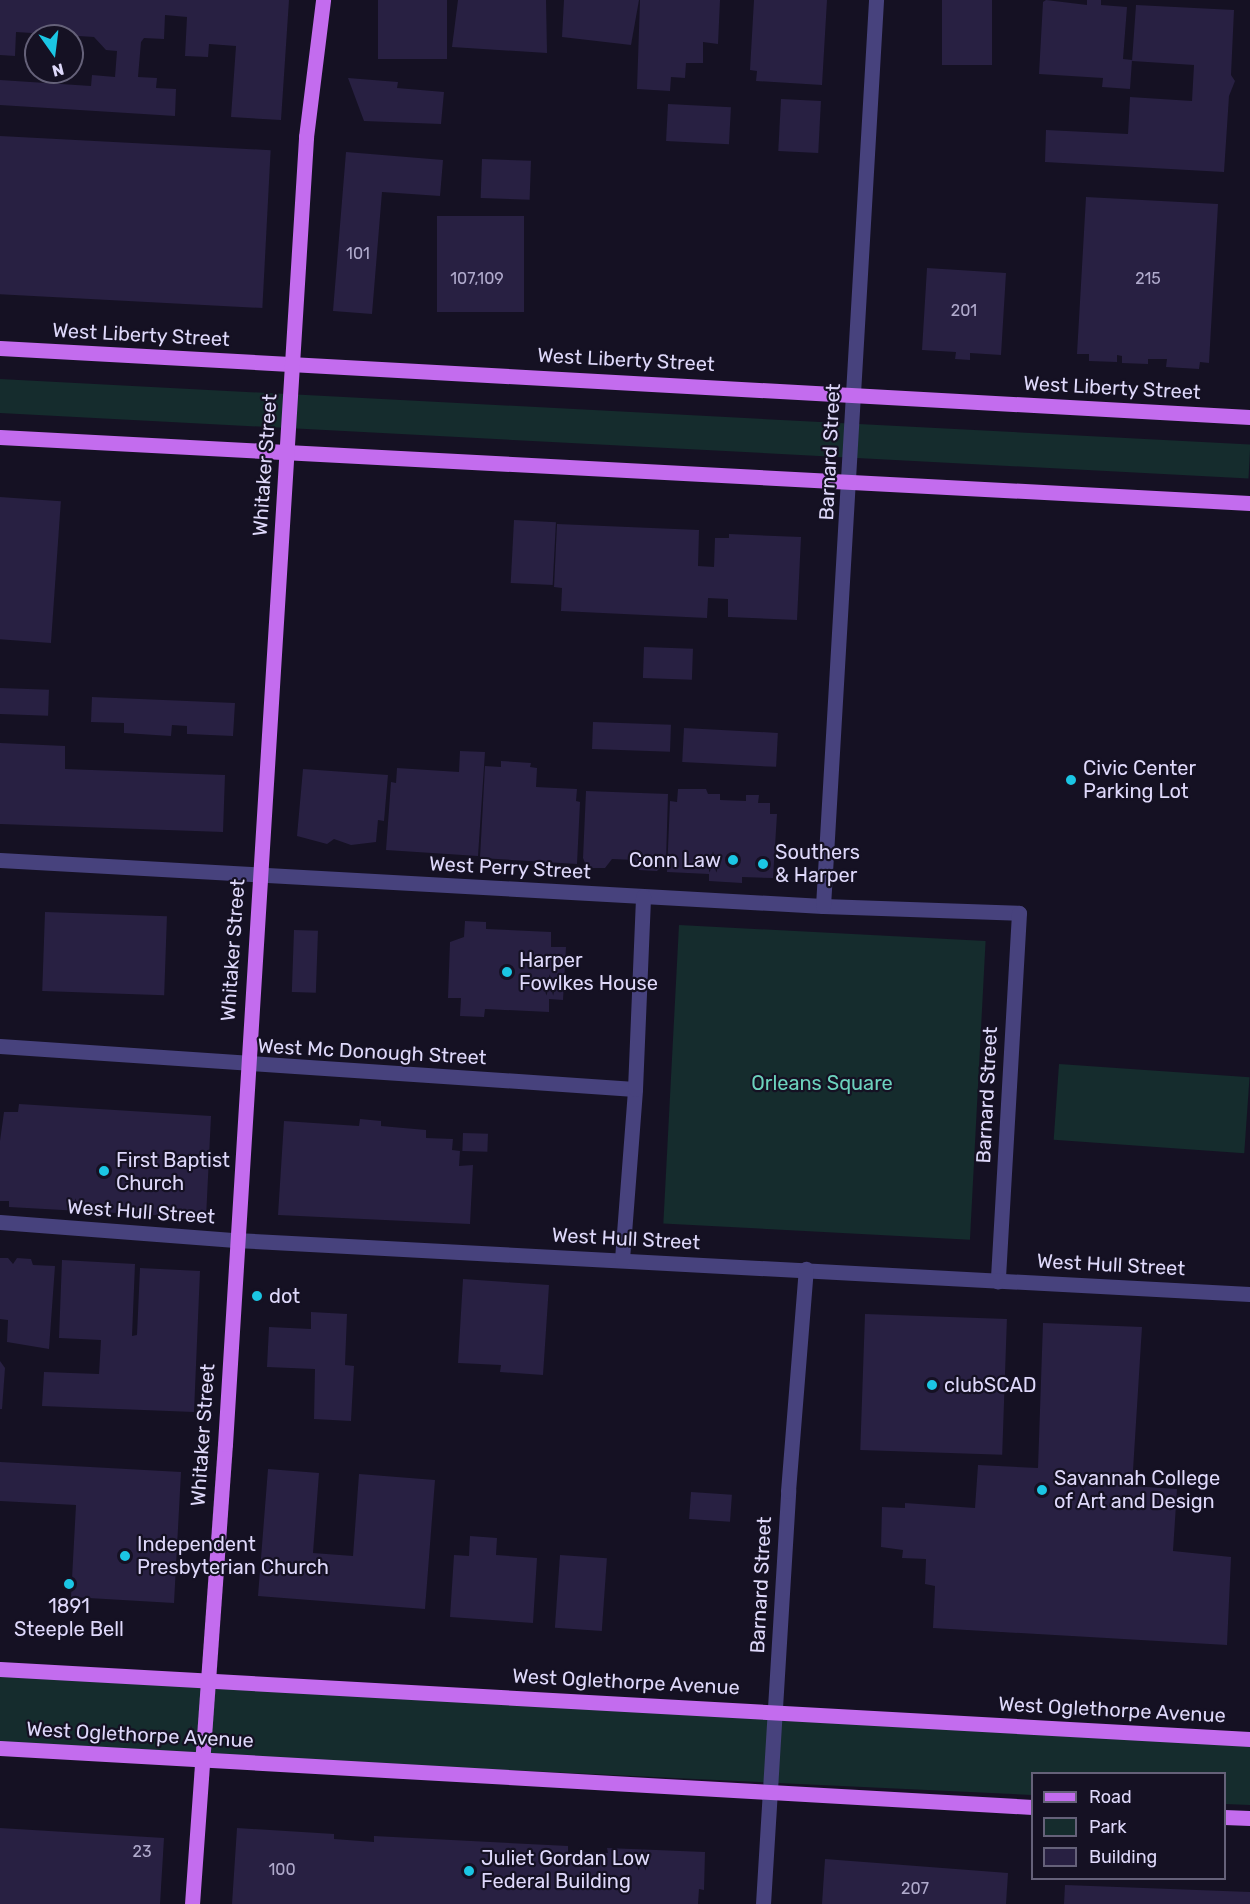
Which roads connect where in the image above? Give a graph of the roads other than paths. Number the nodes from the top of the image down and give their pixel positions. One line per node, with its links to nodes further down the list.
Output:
1 (323, 0): 4 (main road, Whitaker Street)
2 (876, 0): 5 (street, Barnard Street)
3 (0, 348): 4 (main road, West Liberty Street)
4 (292, 364): 5 (main road, West Liberty Street); 8 (main road, Whitaker Street)
5 (853, 393): 6 (main road, West Liberty Street); 9 (street, Barnard Street)
6 (1250, 417)
7 (0, 437): 8 (main road)
8 (287, 452): 9 (main road); 12 (main road, Whitaker Street)
9 (851, 483): 10 (main road); 14 (street, Barnard Street)
10 (1250, 503)
11 (0, 860): 12 (street, West Perry Street)
12 (258, 875): 13 (street, West Perry Street); 17 (main road, Whitaker Street)
13 (643, 896): 14 (street, West Perry Street); 18 (street)
14 (823, 906): 15 (street, West Perry Street)
15 (1019, 913): 23 (street, Barnard Street)
16 (0, 1046): 17 (street, West Mc Donough Street)
17 (246, 1065): 18 (street, West Mc Donough Street); 20 (main road, Whitaker Street)
18 (635, 1089): 21 (street)
19 (0, 1222): 20 (street, West Hull Street)
20 (235, 1240): 21 (street, West Hull Street); 26 (main road, Whitaker Street)
21 (622, 1259): 22 (street, West Hull Street)
22 (806, 1269): 23 (street, West Hull Street); 27 (street, Barnard Street)
23 (998, 1281): 24 (street, West Hull Street)
24 (1250, 1294)
25 (0, 1669): 26 (main road, West Oglethorpe Avenue)
26 (206, 1680): 27 (main road, West Oglethorpe Avenue); 30 (main road, Whitaker Street)
27 (775, 1711): 28 (main road, West Oglethorpe Avenue); 31 (street, Barnard Street)
28 (1250, 1739)
29 (0, 1748): 30 (main road, West Oglethorpe Avenue)
30 (201, 1760): 31 (main road, West Oglethorpe Avenue); 35 (main road, Whitaker Street)
31 (770, 1793): 32 (main road, West Oglethorpe Avenue); 36 (street, Barnard Street)
32 (1031, 1807)
33 (1226, 1817): 34 (main road)
34 (1250, 1818)
35 (192, 1904)
36 (763, 1904)

